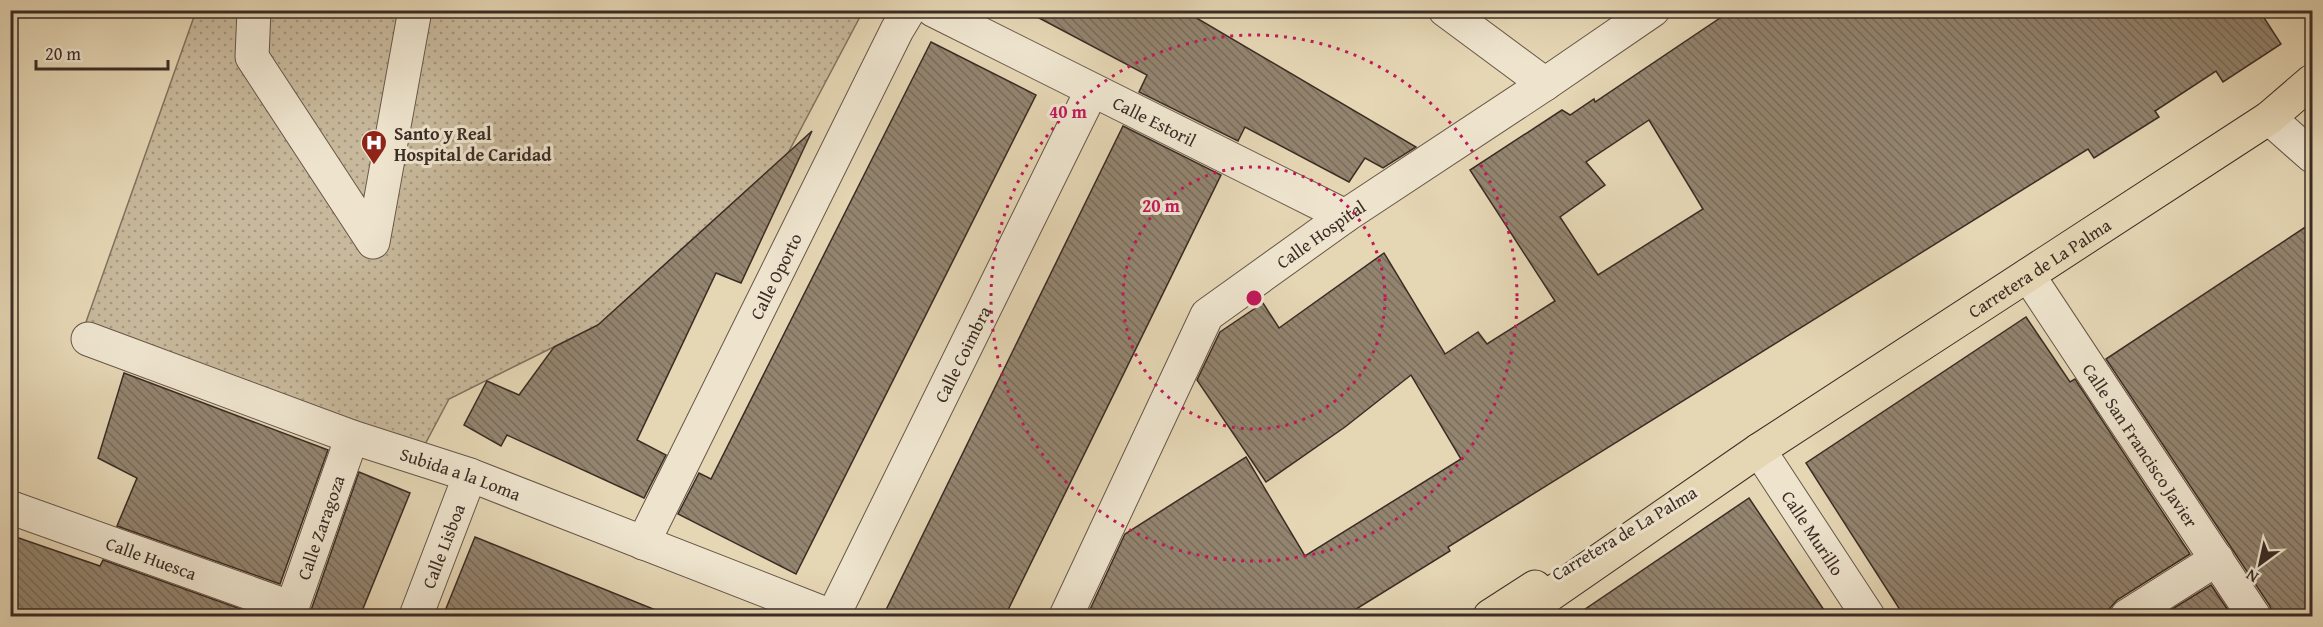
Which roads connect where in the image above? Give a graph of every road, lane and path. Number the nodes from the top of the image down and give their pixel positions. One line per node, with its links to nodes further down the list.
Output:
1 (254, 10): 2 (street)
2 (415, 10)
3 (909, 10): 19 (street, Calle Oporto)
4 (933, 10): 9 (street, Calle Estoril)
5 (1445, 10): 8 (street)
6 (1653, 10): 8 (street, Calle Hospital)
7 (2313, 81): 10 (main road, Carretera de La Palma)
8 (1545, 84): 12 (street, Calle Hospital)
9 (1092, 90): 12 (street, Calle Estoril); 24 (street, Calle Coimbra)
10 (2269, 118): 11 (street); 13 (main road, Carretera de La Palma)
11 (2313, 156)
12 (1345, 216): 25 (street, Calle Hospital)
13 (2028, 275): 16 (main road, Carretera de La Palma); 20 (street, Calle San Francisco Javier)
14 (88, 339): 15 (street, Subida a la Loma)
15 (352, 437): 17 (street, Subida a la Loma); 22 (street, Calle Zaragoza)
16 (1760, 450): 21 (main road, Carretera de La Palma); 27 (main road, Carretera de La Palma); 28 (street, Calle Murillo)
17 (470, 475): 19 (street, Subida a la Loma); 23 (street, Calle Lisboa)
18 (12, 508): 22 (street, Calle Huesca)
19 (643, 543): 24 (street, Subida a la Loma)
20 (2217, 559): 29 (street); 30 (street, Calle San Francisco Javier)
21 (1574, 563): 26 (main road, Carretera de La Palma); 27 (main road)
22 (290, 612)
23 (416, 616)
24 (832, 616)
25 (1066, 616)
26 (1490, 616)
27 (1518, 616)
28 (1868, 616)
29 (2127, 616)
30 (2254, 616)

